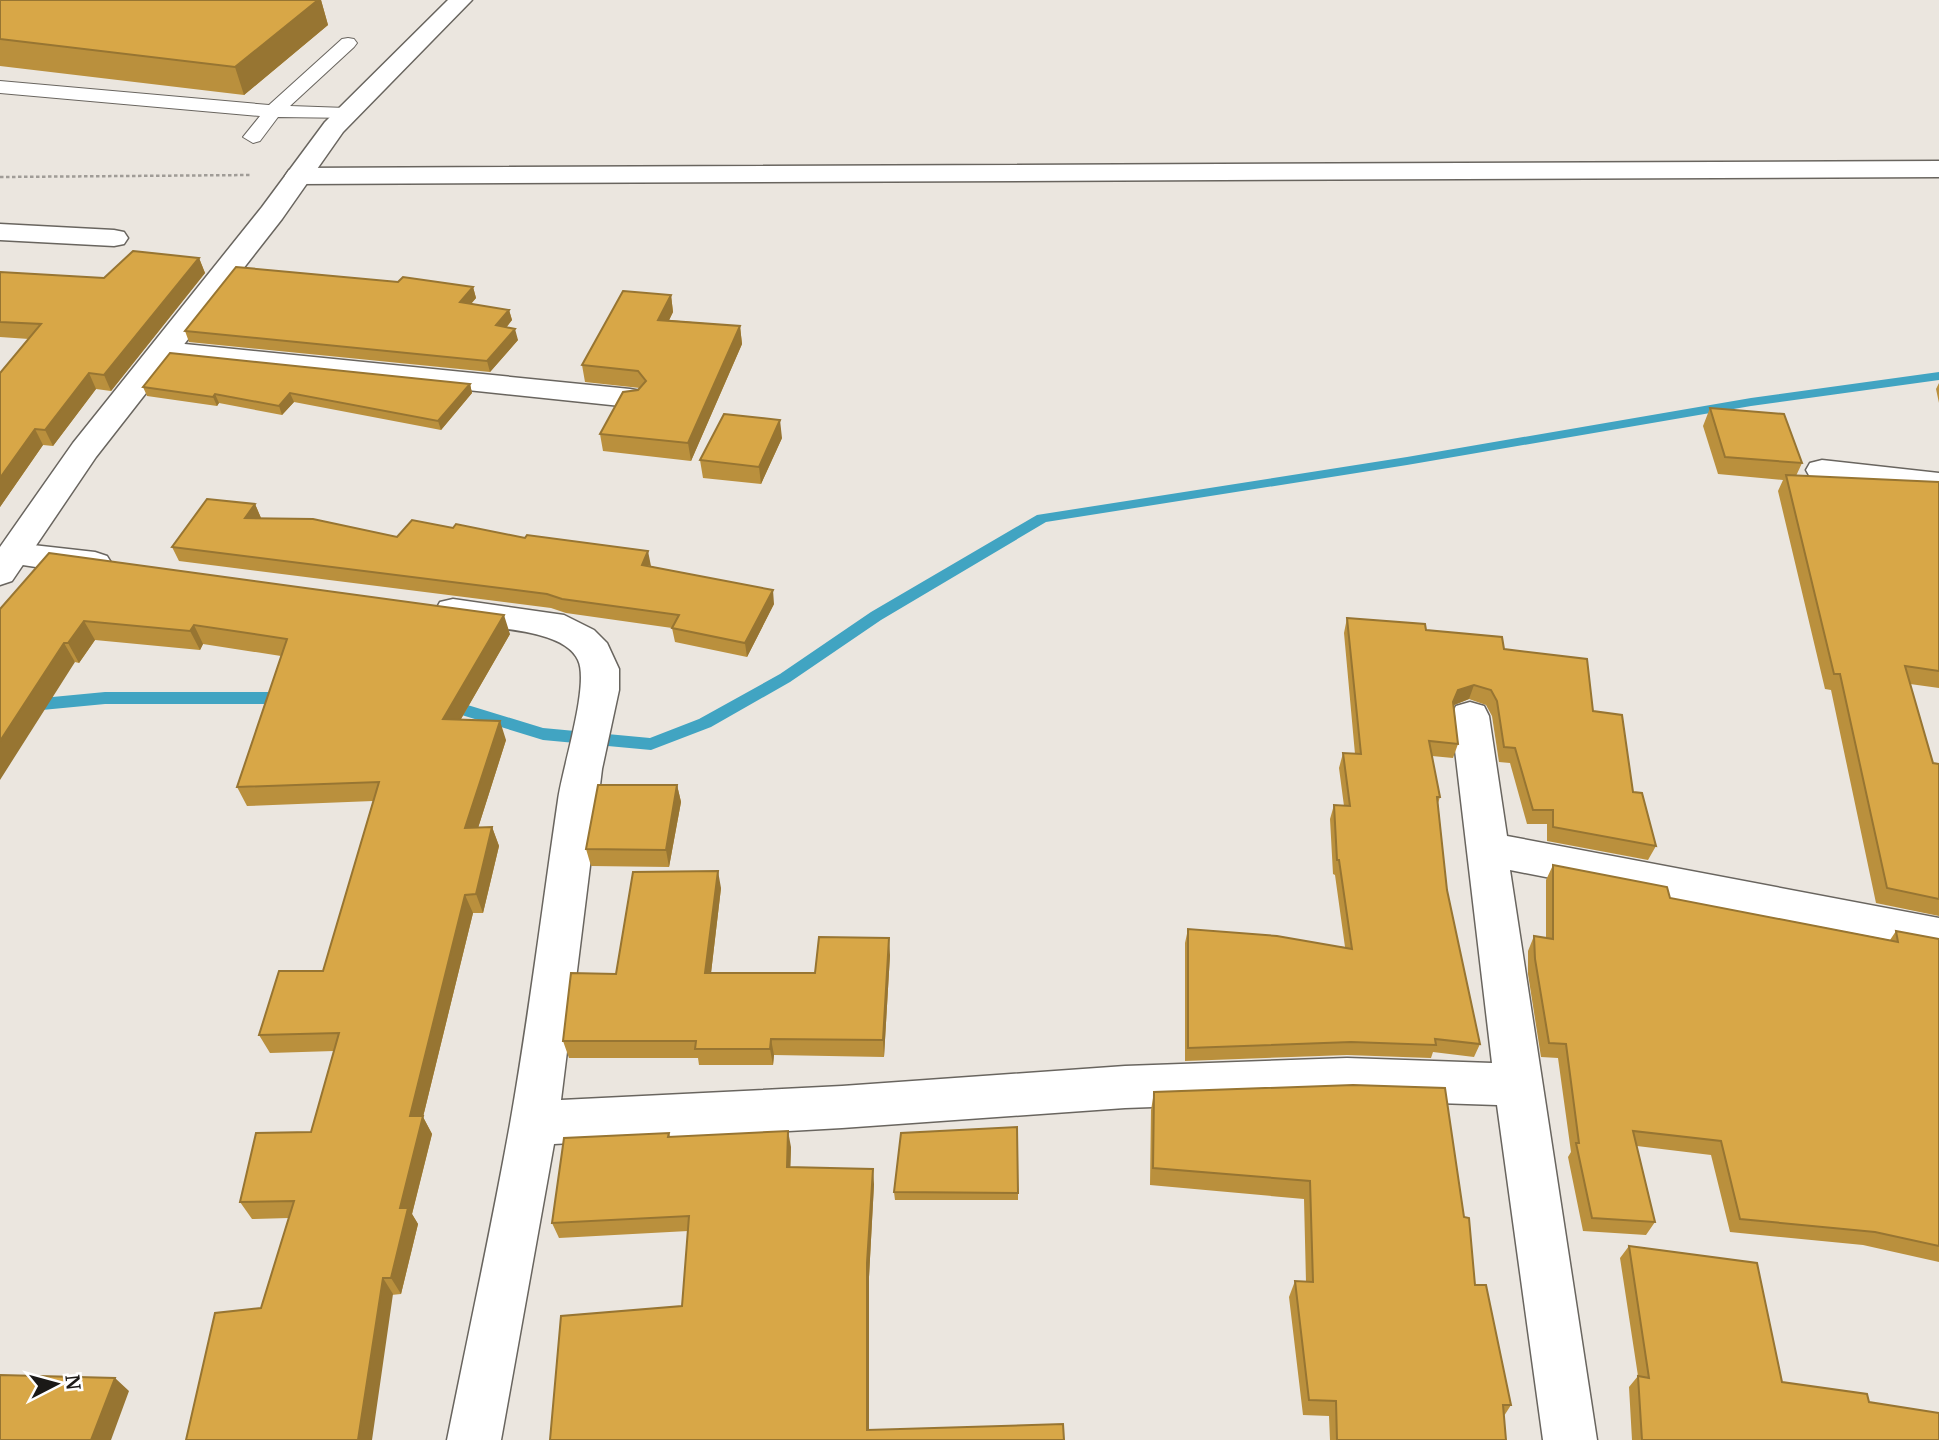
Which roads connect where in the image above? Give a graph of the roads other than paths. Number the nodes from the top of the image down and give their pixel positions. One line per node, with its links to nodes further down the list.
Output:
1 (461, 0): 5 (street)
2 (348, 43): 4 (lane)
3 (0, 87): 4 (lane)
4 (273, 111): 5 (lane); 6 (lane)
5 (346, 114): 8 (street)
6 (253, 137)
7 (1939, 169): 8 (street)
8 (298, 176): 11 (street)
9 (0, 232): 10 (street)
10 (114, 238)
11 (165, 351): 12 (street); 15 (street)
12 (630, 398)
13 (1822, 470): 14 (street)
14 (1939, 483)
15 (7, 563): 16 (street)
16 (133, 568)
17 (424, 607): 22 (street)
18 (1470, 716): 19 (street)
19 (1488, 849): 20 (street); 21 (street)
20 (1939, 936)
21 (1518, 1085): 22 (street); 24 (street)
22 (534, 1123): 23 (street)
23 (474, 1440)
24 (1570, 1440)

